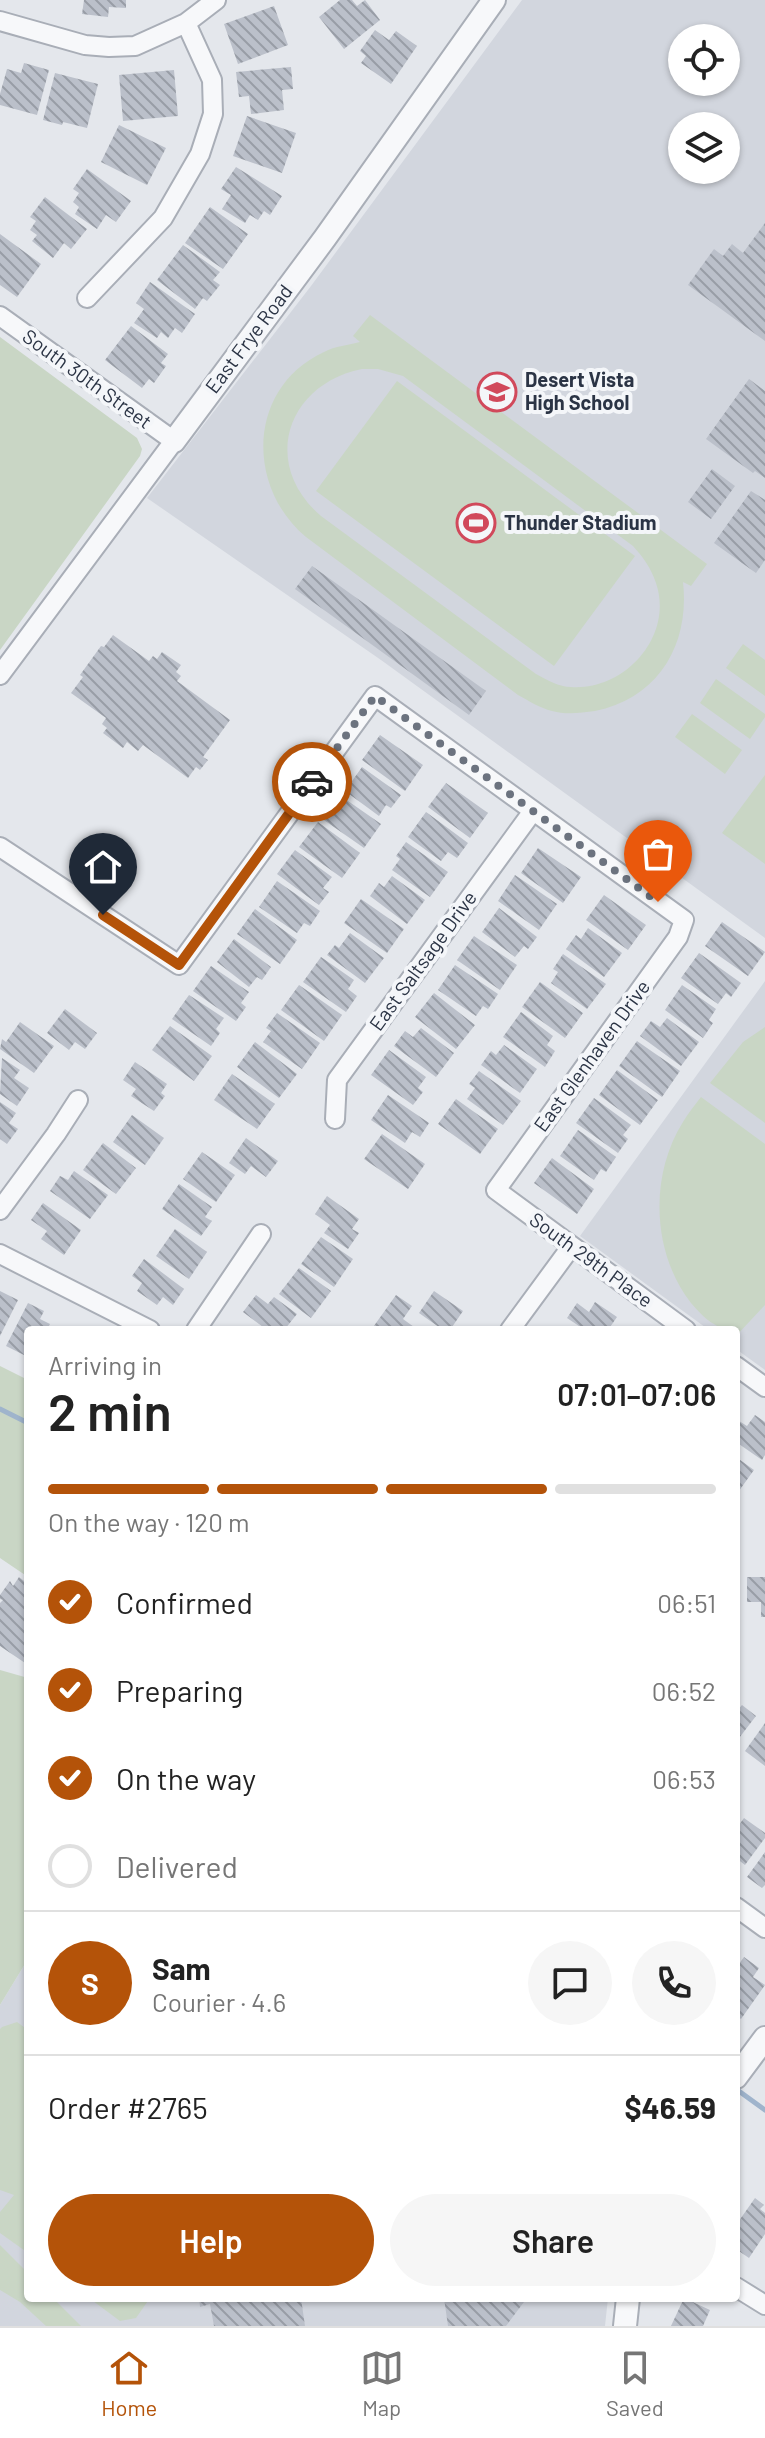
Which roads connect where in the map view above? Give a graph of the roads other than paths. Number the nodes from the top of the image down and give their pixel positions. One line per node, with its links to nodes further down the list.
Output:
1 (216, 0): 4 (street)
2 (494, 0): 7 (street, East Frye Road)
3 (0, 21): 4 (street)
4 (186, 23): 5 (street)
5 (87, 298)
6 (0, 316): 7 (street, South 30th Street)
7 (174, 441): 8 (street, East Frye Road)
8 (0, 675)
9 (533, 811): 10 (street); 12 (street, East Saltsage Drive); 13 (street, East Glenhaven Drive)
10 (0, 847)
11 (78, 1100): 14 (street)
12 (335, 1119)
13 (496, 1190): 16 (street, South 29th Place)
14 (0, 1210)
15 (261, 1234): 19 (street)
16 (571, 1247): 20 (street); 21 (street, South 29th Place)
17 (0, 1254): 18 (street)
18 (142, 1326)
19 (199, 1326)
20 (513, 1326)
21 (680, 1326)
22 (740, 1369): 23 (street)
23 (765, 1387)
24 (740, 1910): 25 (street)
25 (765, 1928)
26 (765, 2038): 27 (street)
27 (740, 2071)
28 (740, 2289): 30 (street)
29 (628, 2302): 31 (street)
30 (765, 2305)
31 (625, 2326)

